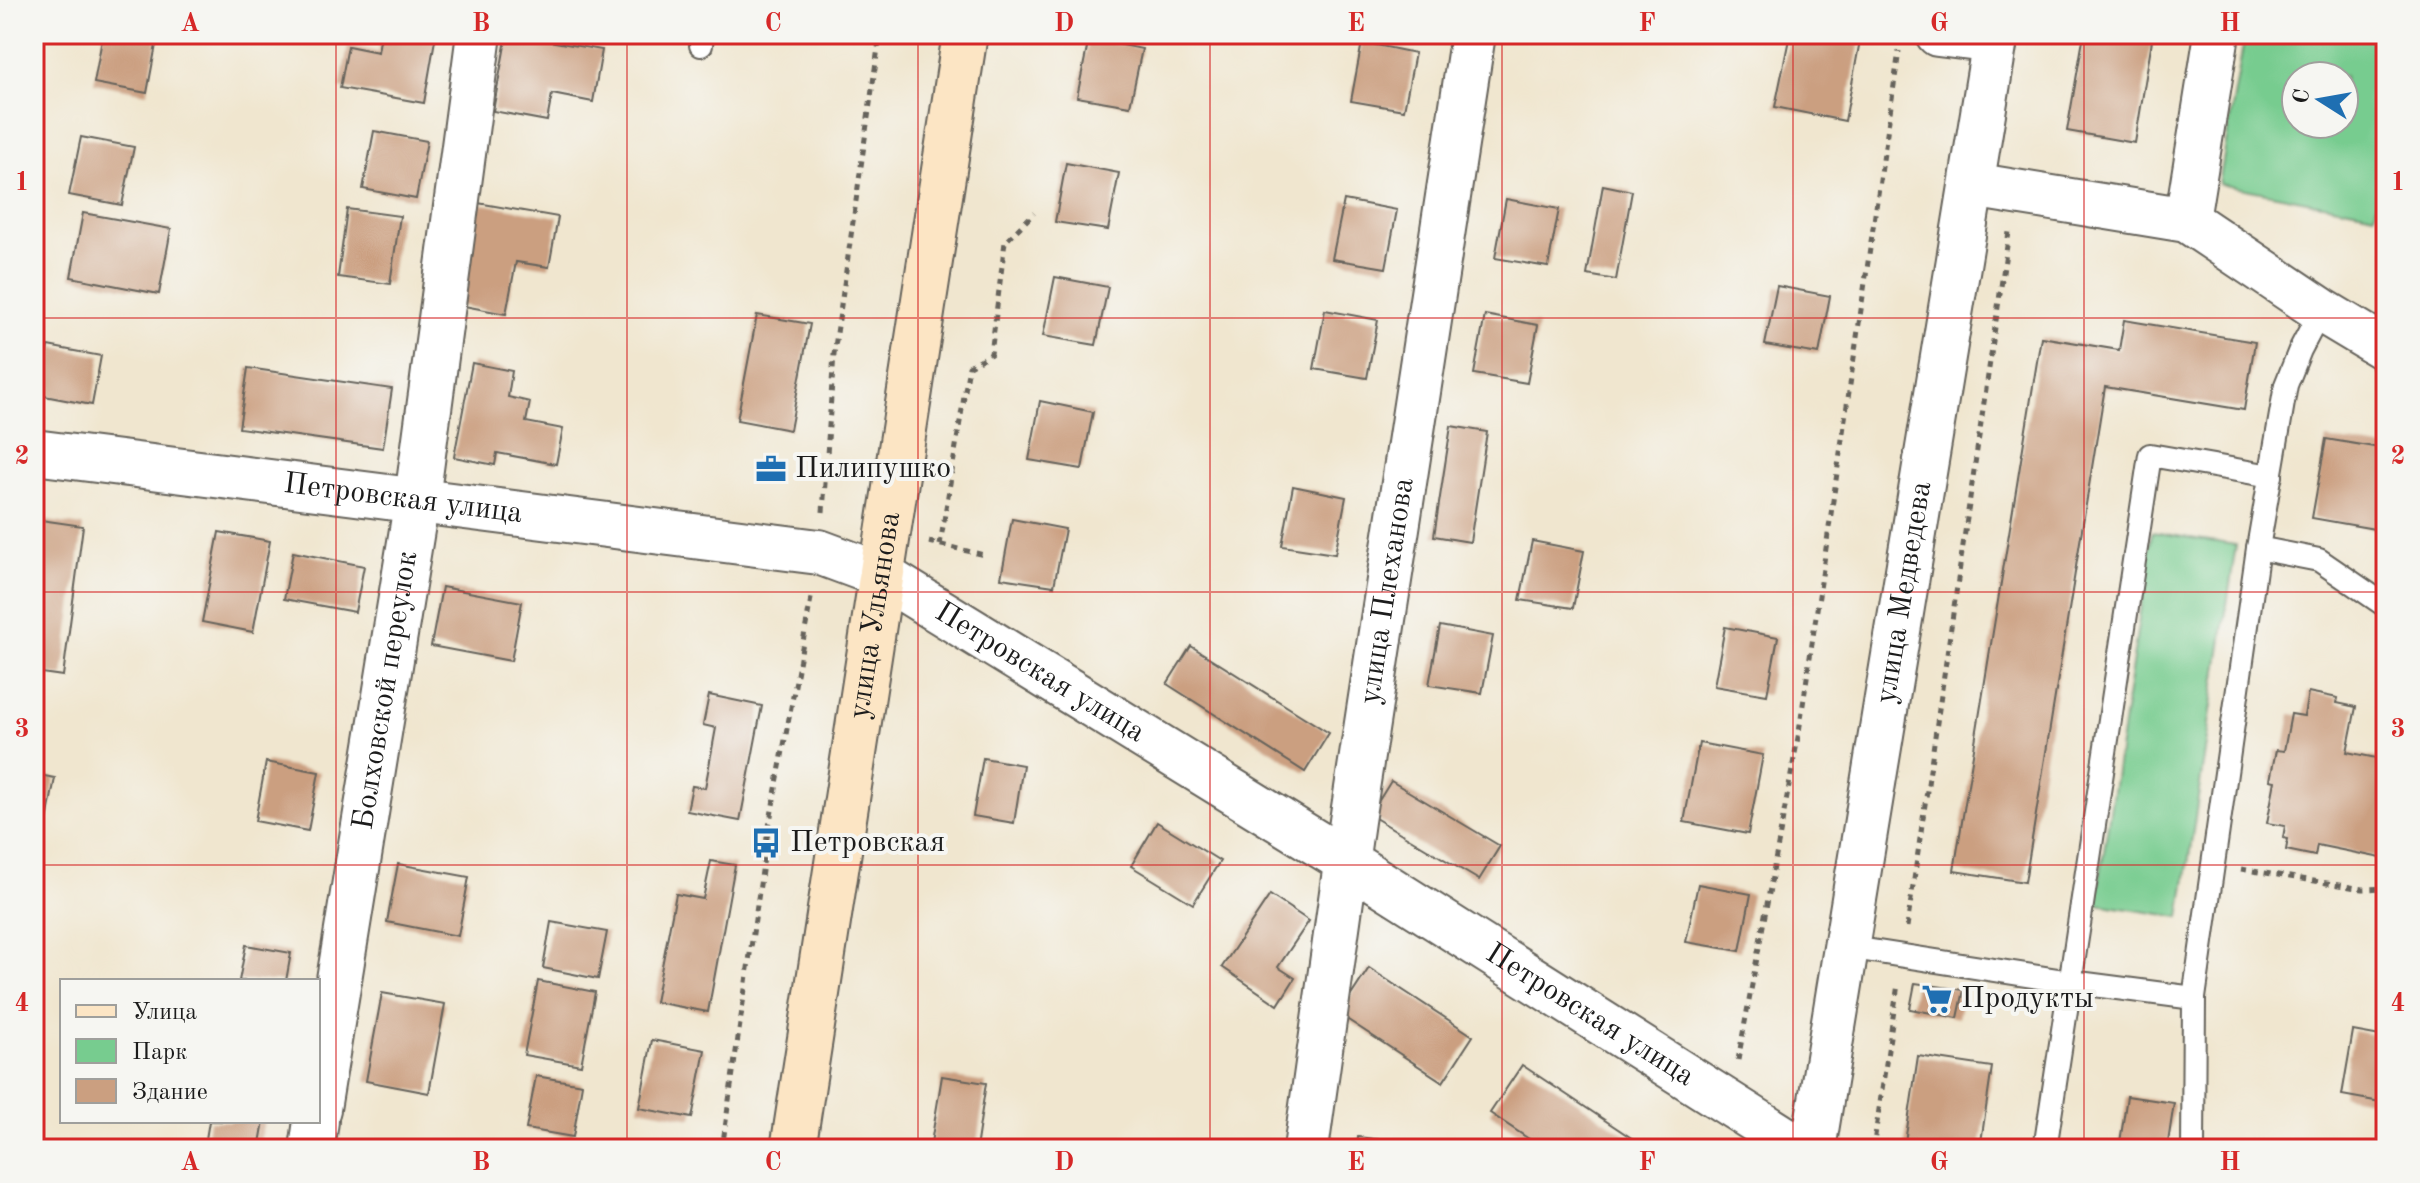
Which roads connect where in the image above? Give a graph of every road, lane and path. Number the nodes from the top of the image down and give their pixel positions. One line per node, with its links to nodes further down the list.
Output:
1 (479, 34): 15 (street, Болховской переулок)
2 (965, 34): 18 (main road, улица Ульянова)
3 (1473, 34): 20 (street, улица Плеханова)
4 (2217, 34): 10 (street)
5 (1996, 38): 6 (street); 7 (street, улица Медведева)
6 (1919, 42): 28 (path)
7 (1972, 185): 8 (street); 23 (street, улица Медведева)
8 (2015, 193): 10 (street); 24 (path)
9 (1034, 213): 16 (path)
10 (2187, 220): 11 (street)
11 (2321, 310): 12 (street); 14 (lane)
12 (2386, 349)
13 (34, 452): 15 (street, Петровская улица)
14 (2271, 476): 17 (lane); 25 (lane)
15 (417, 499): 18 (street, Петровская улица); 27 (street, Болховской переулок)
16 (940, 545)
17 (2258, 548): 19 (lane); 21 (lane)
18 (881, 575): 20 (street, Петровская улица); 31 (main road, улица Ульянова)
19 (2386, 606)
20 (1346, 861): 28 (street, Петровская улица); 32 (street, улица Плеханова)
21 (2213, 864): 22 (path); 26 (lane)
22 (2386, 888)
23 (1846, 947): 24 (lane); 34 (street, улица Медведева)
24 (1902, 956): 25 (lane); 35 (path)
25 (2071, 982): 26 (lane); 36 (lane)
26 (2194, 998): 37 (lane)
27 (320, 1097)
28 (1730, 1103): 33 (street, Петровская улица)
29 (316, 1123): 30 (street)
30 (312, 1149)
31 (793, 1149)
32 (1306, 1149)
33 (1801, 1149)
34 (1813, 1149)
35 (1873, 1149)
36 (2045, 1149)
37 (2193, 1149)

